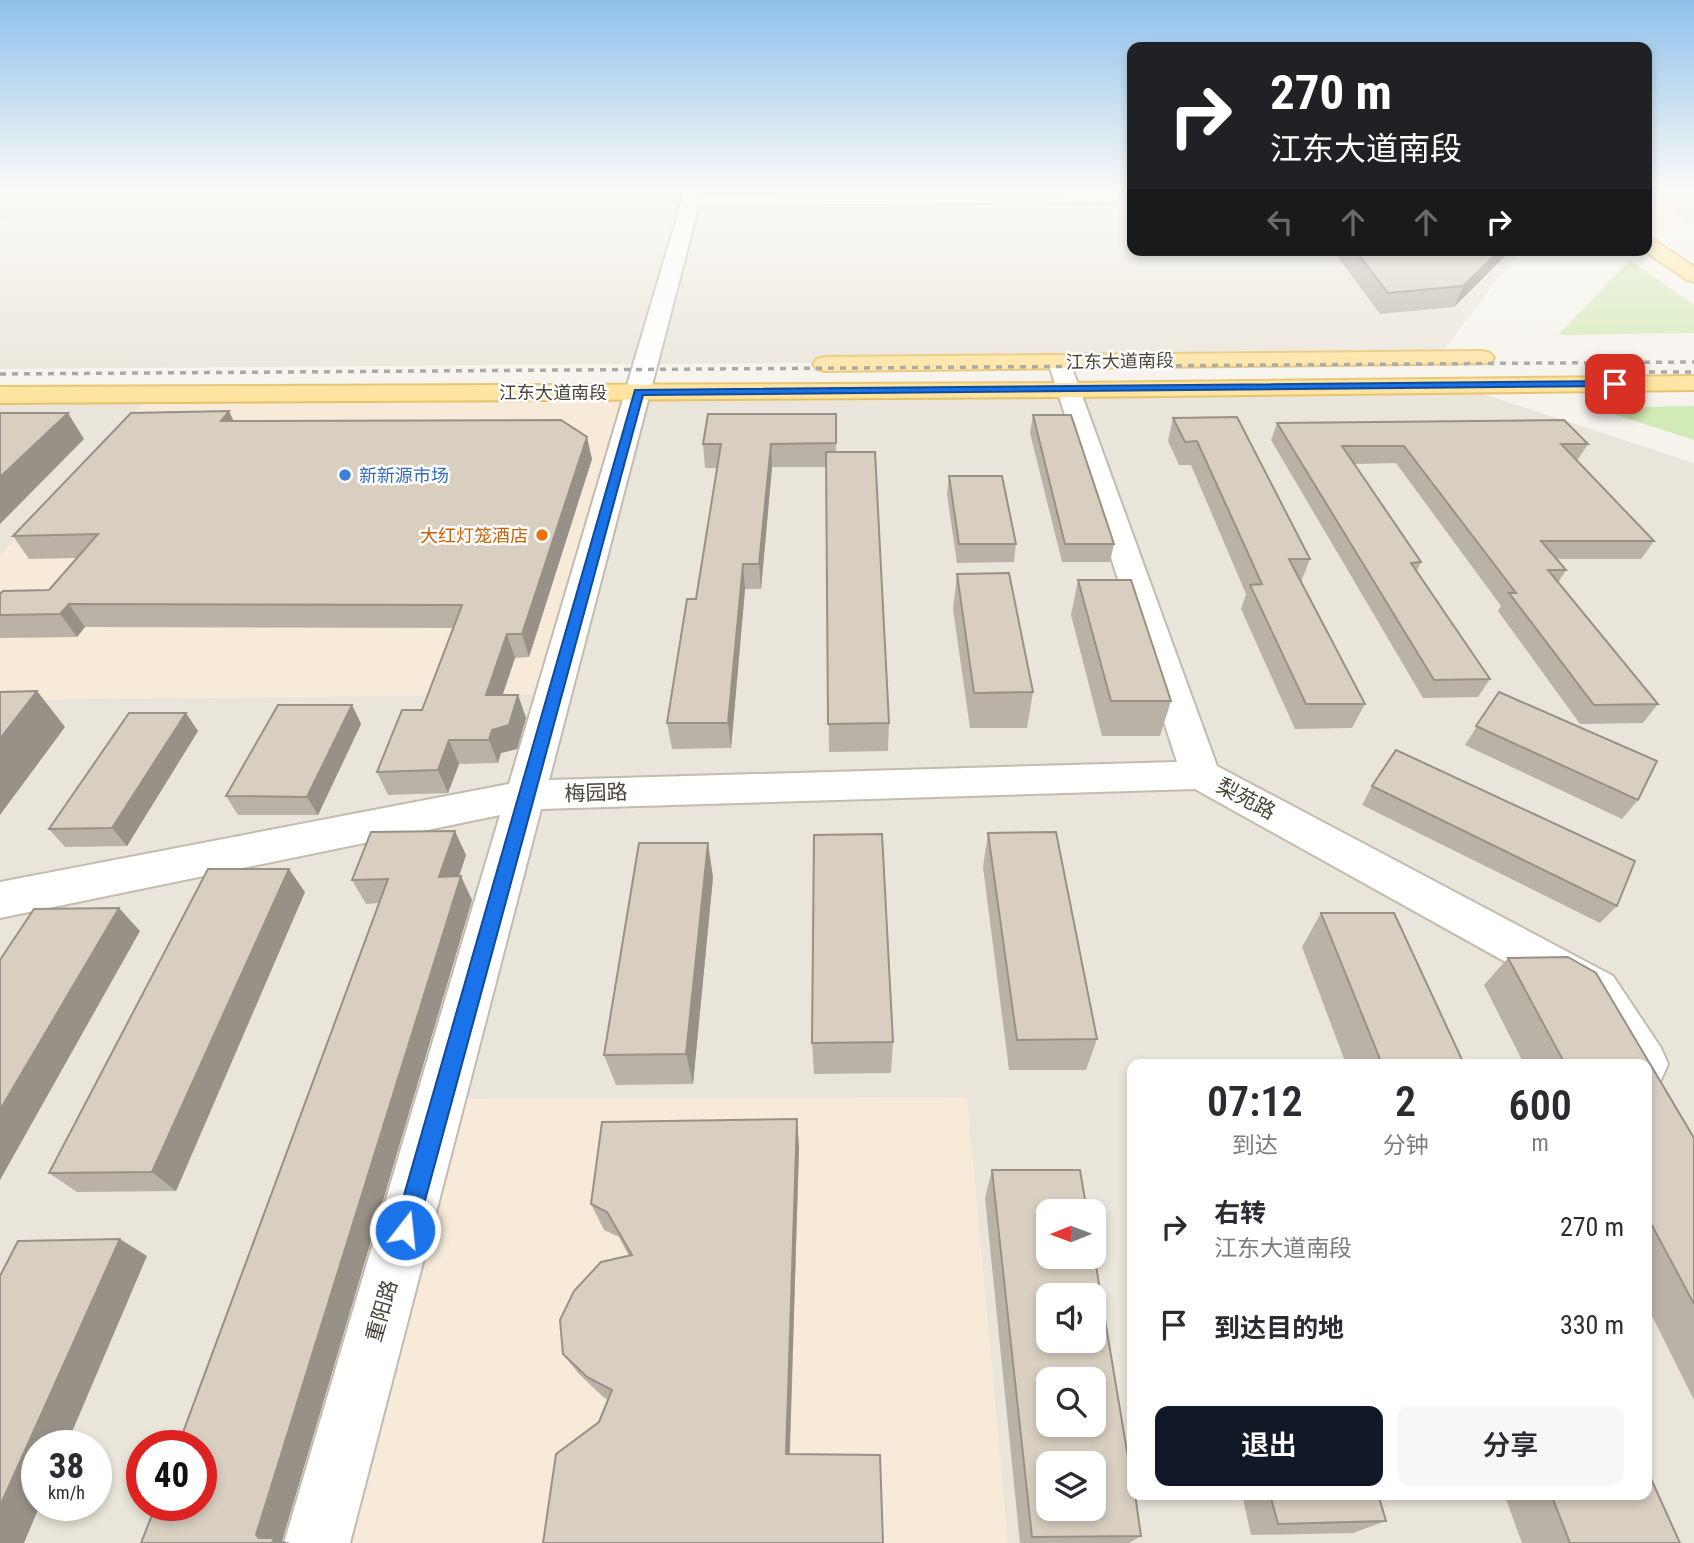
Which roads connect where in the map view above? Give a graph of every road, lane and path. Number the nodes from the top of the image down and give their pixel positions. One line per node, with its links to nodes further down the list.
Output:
1 (673, 260): 6 (street, 重阳路)
2 (1671, 260): 3 (main road)
3 (1694, 276)
4 (1505, 358): 7 (main road, 江东大道南段)
5 (797, 365): 7 (main road, 江东大道南段)
6 (643, 373): 7 (main road, 江东大道南段); 9 (main road, 江东大道南段); 11 (street, 重阳路)
7 (1066, 376): 8 (main road, 江东大道南段); 10 (street, 梨苑路)
8 (1694, 383)
9 (0, 395)
10 (1201, 775): 11 (street, 梅园路); 13 (street, 梨苑路)
11 (526, 795): 12 (street, 梅园路); 14 (street, 重阳路)
12 (5, 905)
13 (1641, 1059)
14 (317, 1543)

